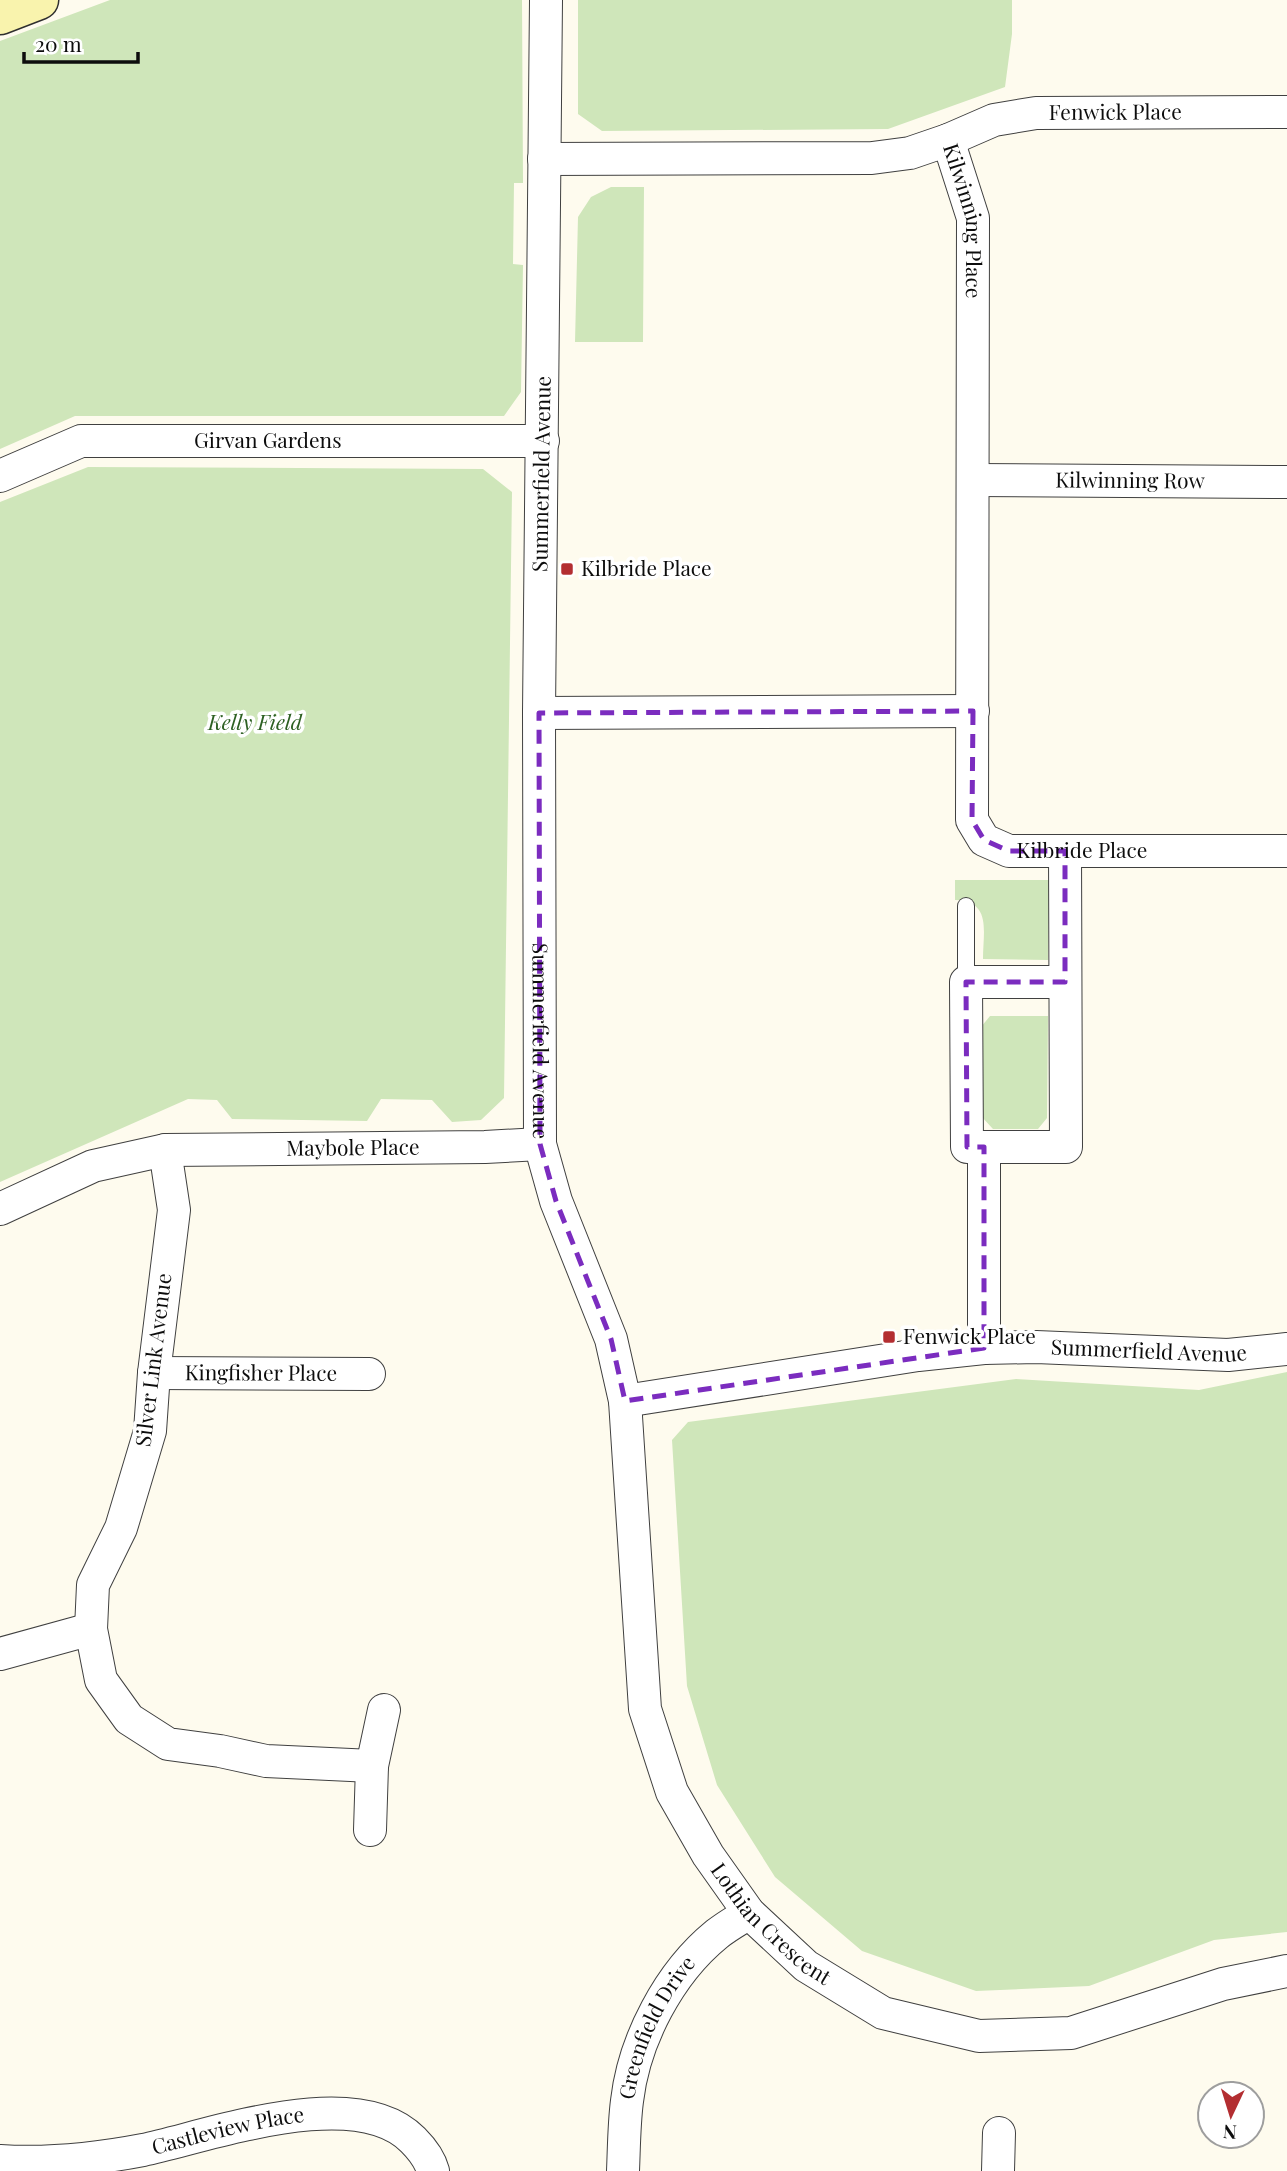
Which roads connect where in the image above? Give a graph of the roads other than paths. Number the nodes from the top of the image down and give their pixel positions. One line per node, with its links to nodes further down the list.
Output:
1 (39, 0): 3 (main road)
2 (545, 0): 6 (street, Summerfield Avenue)
3 (0, 15)
4 (1287, 112): 5 (street, Fenwick Place)
5 (948, 139): 6 (street, Kilwinning Place); 9 (street, Kilwinning Place)
6 (544, 159): 7 (street, Summerfield Avenue)
7 (543, 441): 8 (street, Girvan Gardens); 12 (street, Summerfield Avenue)
8 (0, 476)
9 (974, 480): 10 (street, Kilwinning Row); 11 (street, Kilwinning Place)
10 (1287, 482)
11 (973, 711): 12 (street); 13 (street, Kilbride Place)
12 (539, 713): 18 (street, Summerfield Avenue)
13 (1066, 851): 14 (street, Kilbride Place); 17 (street)
14 (1287, 851)
15 (966, 906): 16 (lane)
16 (967, 982): 17 (street); 19 (street)
17 (1065, 982): 19 (street)
18 (540, 1144): 20 (street, Maybole Place); 26 (street, Summerfield Avenue)
19 (984, 1147): 22 (street)
20 (165, 1150): 21 (street, Maybole Place); 24 (street, Silver Link Avenue)
21 (0, 1209)
22 (984, 1348): 23 (street, Summerfield Avenue); 26 (street, Summerfield Avenue)
23 (1287, 1349)
24 (154, 1373): 25 (street, Kingfisher Place); 27 (street, Silver Link Avenue)
25 (369, 1374)
26 (625, 1401): 32 (street, Lothian Crescent)
27 (91, 1629): 28 (street); 30 (street, Silver Link Avenue)
28 (0, 1654)
29 (384, 1710): 30 (street)
30 (372, 1766): 31 (street)
31 (370, 1830)
32 (749, 1913): 33 (street, Lothian Crescent); 37 (street, Greenfield Drive)
33 (1287, 1971)
34 (999, 2133): 38 (street)
35 (0, 2161): 36 (street, Castleview Place)
36 (433, 2171)
37 (623, 2171)
38 (998, 2171)

